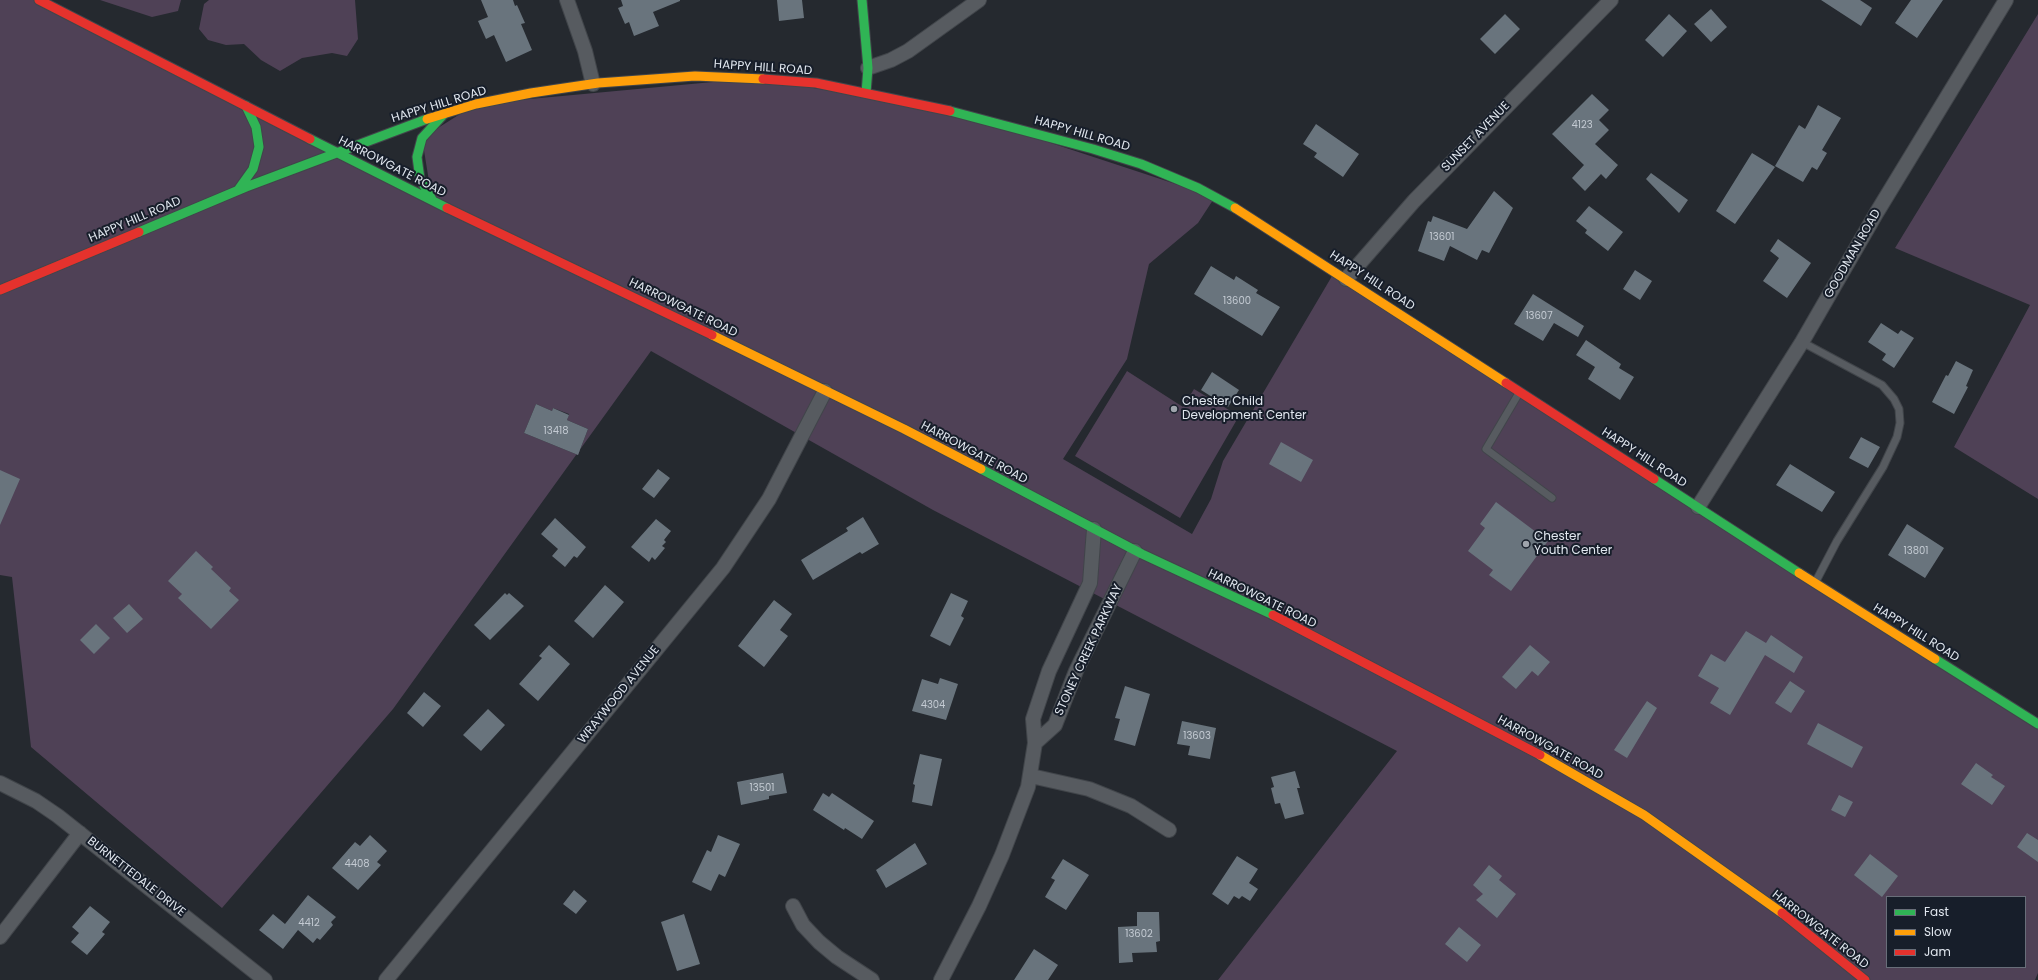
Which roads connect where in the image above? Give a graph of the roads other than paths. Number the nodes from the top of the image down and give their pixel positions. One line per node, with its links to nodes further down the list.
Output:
1 (39, 0): 10 (street, HARROWGATE ROAD)
2 (567, 0): 8 (street)
3 (862, 0): 7 (street)
4 (979, 0): 7 (street)
5 (1611, 0): 15 (street, SUNSET AVENUE)
6 (2006, 0): 17 (street, GOODMAN ROAD)
7 (868, 68): 9 (street)
8 (593, 84): 9 (street, HAPPY HILL ROAD); 11 (street, HAPPY HILL ROAD)
9 (866, 93): 15 (street, HAPPY HILL ROAD)
10 (246, 106): 12 (street, HARROWGATE ROAD); 13 (street)
11 (445, 114): 12 (street, HAPPY HILL ROAD); 14 (street)
12 (338, 153): 13 (street, HAPPY HILL ROAD); 14 (street, HARROWGATE ROAD)
13 (238, 190): 16 (street, HAPPY HILL ROAD)
14 (432, 201): 18 (street, HARROWGATE ROAD)
15 (1346, 279): 19 (street, HAPPY HILL ROAD)
16 (0, 290)
17 (1802, 342): 21 (street, GOODMAN ROAD); 24 (lane)
18 (825, 391): 22 (street, HARROWGATE ROAD); 34 (street, WRAYWOOD AVENUE)
19 (1520, 392): 20 (lane); 21 (street, HAPPY HILL ROAD)
20 (1552, 498)
21 (1698, 507): 24 (street, HAPPY HILL ROAD)
22 (1094, 529): 23 (street, HARROWGATE ROAD); 26 (street, STONEY CREEK PARKWAY)
23 (1135, 550): 26 (street, STONEY CREEK PARKWAY); 37 (street, HARROWGATE ROAD)
24 (1815, 583): 25 (street, HAPPY HILL ROAD)
25 (2038, 724)
26 (1035, 744): 27 (street, STONEY CREEK PARKWAY)
27 (1031, 776): 29 (street); 36 (street, STONEY CREEK PARKWAY)
28 (0, 783): 30 (street, BURNETTEDALE DRIVE)
29 (1169, 830)
30 (80, 833): 32 (street); 33 (street, BURNETTEDALE DRIVE)
31 (792, 906): 35 (street)
32 (0, 937)
33 (265, 980)
34 (386, 980)
35 (872, 980)
36 (940, 980)
37 (1865, 980)

